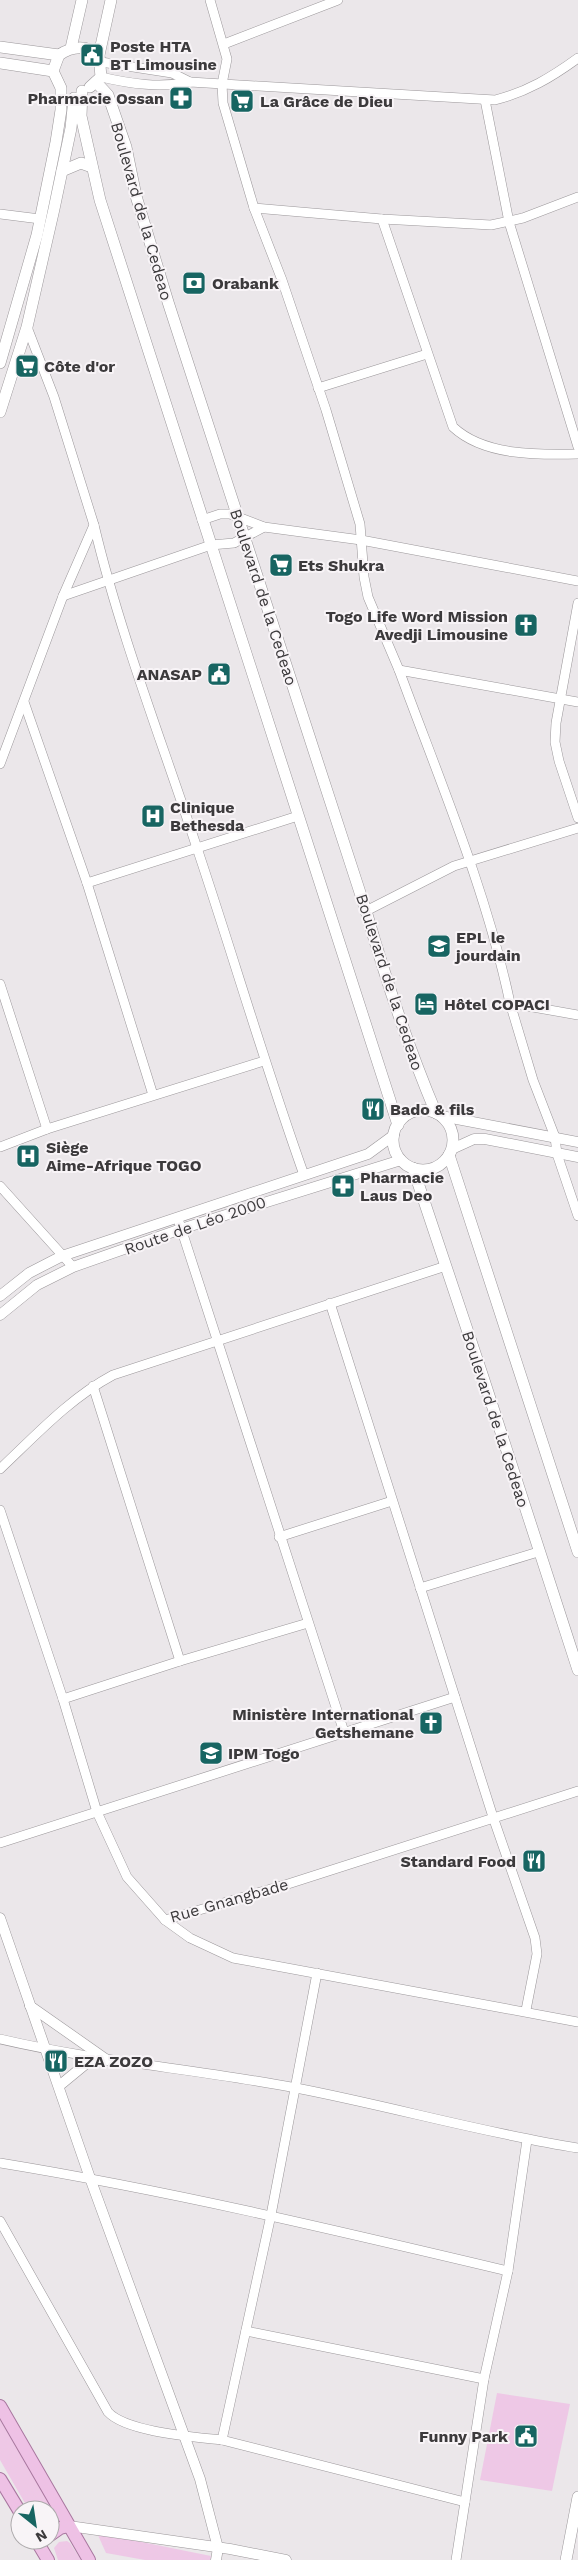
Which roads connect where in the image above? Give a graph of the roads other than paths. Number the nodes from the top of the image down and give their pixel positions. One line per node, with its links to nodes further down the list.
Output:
1 (82, 0): 7 (main road)
2 (111, 0): 10 (main road)
3 (210, 0): 5 (street)
4 (338, 0): 5 (street)
5 (224, 44): 15 (street)
6 (0, 47): 8 (main road)
7 (71, 48): 8 (main road); 10 (main road)
8 (59, 55): 12 (main road)
9 (578, 58): 18 (street)
10 (100, 59): 13 (main road); 14 (street)
11 (0, 63): 12 (main road)
12 (53, 71): 16 (main road)
13 (98, 80): 14 (street); 17 (main road); 34 (main road, Boulevard de la Cedeao)
14 (190, 82): 15 (street)
15 (222, 84): 18 (street); 22 (street)
16 (61, 88): 17 (main road); 24 (main road)
17 (78, 92): 19 (main road, Boulevard de la Cedeao); 20 (main road)
18 (485, 100): 26 (street)
19 (92, 167): 20 (main road); 35 (main road, Boulevard de la Cedeao)
20 (62, 171): 27 (main road)
21 (578, 197): 26 (street)
22 (254, 208): 25 (street); 30 (street)
23 (0, 214): 24 (street)
24 (40, 219): 29 (main road)
25 (382, 219): 26 (street); 28 (street)
26 (508, 222): 32 (street)
27 (27, 327): 31 (main road); 36 (street)
28 (427, 354): 30 (street); 33 (street)
29 (0, 363)
30 (318, 388): 39 (street)
31 (0, 412)
32 (578, 447)
33 (578, 454)
34 (238, 517): 35 (street); 37 (street); 38 (main road, Boulevard de la Cedeao)
35 (202, 520): 40 (main road, Boulevard de la Cedeao)
36 (94, 525): 41 (street); 43 (street)
37 (264, 527): 38 (street); 39 (street)
38 (244, 539): 40 (street); 56 (main road, Boulevard de la Cedeao)
39 (361, 540): 42 (street); 45 (street)
40 (211, 545): 41 (street); 50 (main road, Boulevard de la Cedeao)
41 (107, 581): 43 (street); 53 (street)
42 (578, 581)
43 (63, 596): 47 (street)
44 (578, 603): 46 (street)
45 (399, 670): 46 (street); 54 (street)
46 (560, 699): 48 (street); 51 (street)
47 (24, 702): 49 (street); 55 (street)
48 (578, 702)
49 (1, 761)
50 (298, 816): 53 (street); 64 (main road, Boulevard de la Cedeao)
51 (578, 818)
52 (578, 828): 54 (street)
53 (197, 847): 55 (street); 60 (street)
54 (468, 862): 56 (street); 58 (street)
55 (87, 883): 61 (street)
56 (366, 912): 62 (main road, Boulevard de la Cedeao)
57 (0, 984): 63 (street)
58 (510, 1003): 59 (street); 65 (street)
59 (578, 1015)
60 (264, 1061): 61 (street); 73 (street)
61 (153, 1095): 63 (street)
62 (438, 1114): 64 (main road); 65 (street); 68 (main road)
63 (46, 1129): 67 (street)
64 (396, 1130): 71 (main road); 73 (street, Route de Léo 2000)
65 (555, 1137): 66 (street); 69 (street)
66 (578, 1142)
67 (0, 1147)
68 (451, 1152): 69 (street); 72 (main road); 91 (main road)
69 (557, 1154): 70 (street); 75 (street)
70 (578, 1157)
71 (401, 1160): 72 (main road); 77 (street, Route de Léo 2000)
72 (413, 1168): 79 (main road, Boulevard de la Cedeao)
73 (304, 1175): 76 (street, Route de Léo 2000)
74 (0, 1186): 78 (street)
75 (578, 1216)
76 (178, 1217): 77 (street); 78 (street, Route de Léo 2000)
77 (181, 1229): 80 (street, Route de Léo 2000); 84 (street)
78 (62, 1256): 80 (street); 81 (street, Route de Léo 2000)
79 (446, 1266): 82 (street); 90 (main road, Boulevard de la Cedeao)
80 (73, 1267): 83 (street, Route de Léo 2000)
81 (0, 1296)
82 (330, 1303): 84 (street); 87 (street)
83 (0, 1315)
84 (215, 1340): 85 (street); 89 (street)
85 (93, 1386): 86 (street); 94 (street)
86 (0, 1469)
87 (392, 1501): 89 (street); 92 (street)
88 (0, 1510): 97 (street, Rue Gnangbade)
89 (279, 1537): 93 (street)
90 (538, 1552): 92 (street); 95 (main road, Boulevard de la Cedeao)
91 (578, 1552)
92 (420, 1588): 96 (street)
93 (308, 1624): 94 (street); 98 (street)
94 (180, 1661): 97 (street)
95 (578, 1670)
96 (455, 1697): 98 (street); 101 (street)
97 (63, 1699): 100 (street, Rue Gnangbade)
98 (344, 1732): 100 (street)
99 (577, 1790): 101 (street, Rue Gnangbade)
100 (97, 1812): 102 (street); 104 (street, Rue Gnangbade)
101 (493, 1817): 104 (street, Rue Gnangbade); 107 (street)
102 (0, 1843)
103 (0, 1918): 106 (street)
104 (164, 1920): 105 (street)
105 (316, 1973): 107 (street); 114 (street)
106 (30, 2006): 110 (street); 112 (street)
107 (526, 2010): 108 (street)
108 (578, 2022)
109 (0, 2039): 110 (street)
110 (45, 2050): 111 (street); 113 (street)
111 (93, 2058): 112 (street); 113 (street)
112 (107, 2060): 114 (street)
113 (59, 2086): 118 (street)
114 (295, 2088): 115 (street); 119 (street)
115 (527, 2140): 116 (street); 121 (street)
116 (578, 2148)
117 (0, 2163): 118 (street)
118 (90, 2178): 119 (street); 125 (street)
119 (271, 2215): 121 (street); 122 (street)
120 (0, 2221): 125 (street)
121 (508, 2271): 123 (street)
122 (246, 2330): 123 (street); 126 (street)
123 (484, 2379): 130 (street)
124 (0, 2406): 131 (main road)
125 (184, 2436): 126 (street); 133 (street)
126 (222, 2440): 130 (street)
127 (0, 2478): 129 (main road)
128 (578, 2497): 139 (main road)
129 (13, 2500)
130 (465, 2502): 138 (street)
131 (68, 2526): 132 (main road); 133 (street); 135 (main road)
132 (60, 2528)
133 (218, 2548): 134 (street); 136 (street)
134 (247, 2556): 137 (street)
135 (89, 2560)
136 (216, 2560)
137 (286, 2560)
138 (456, 2560)
139 (566, 2560)

